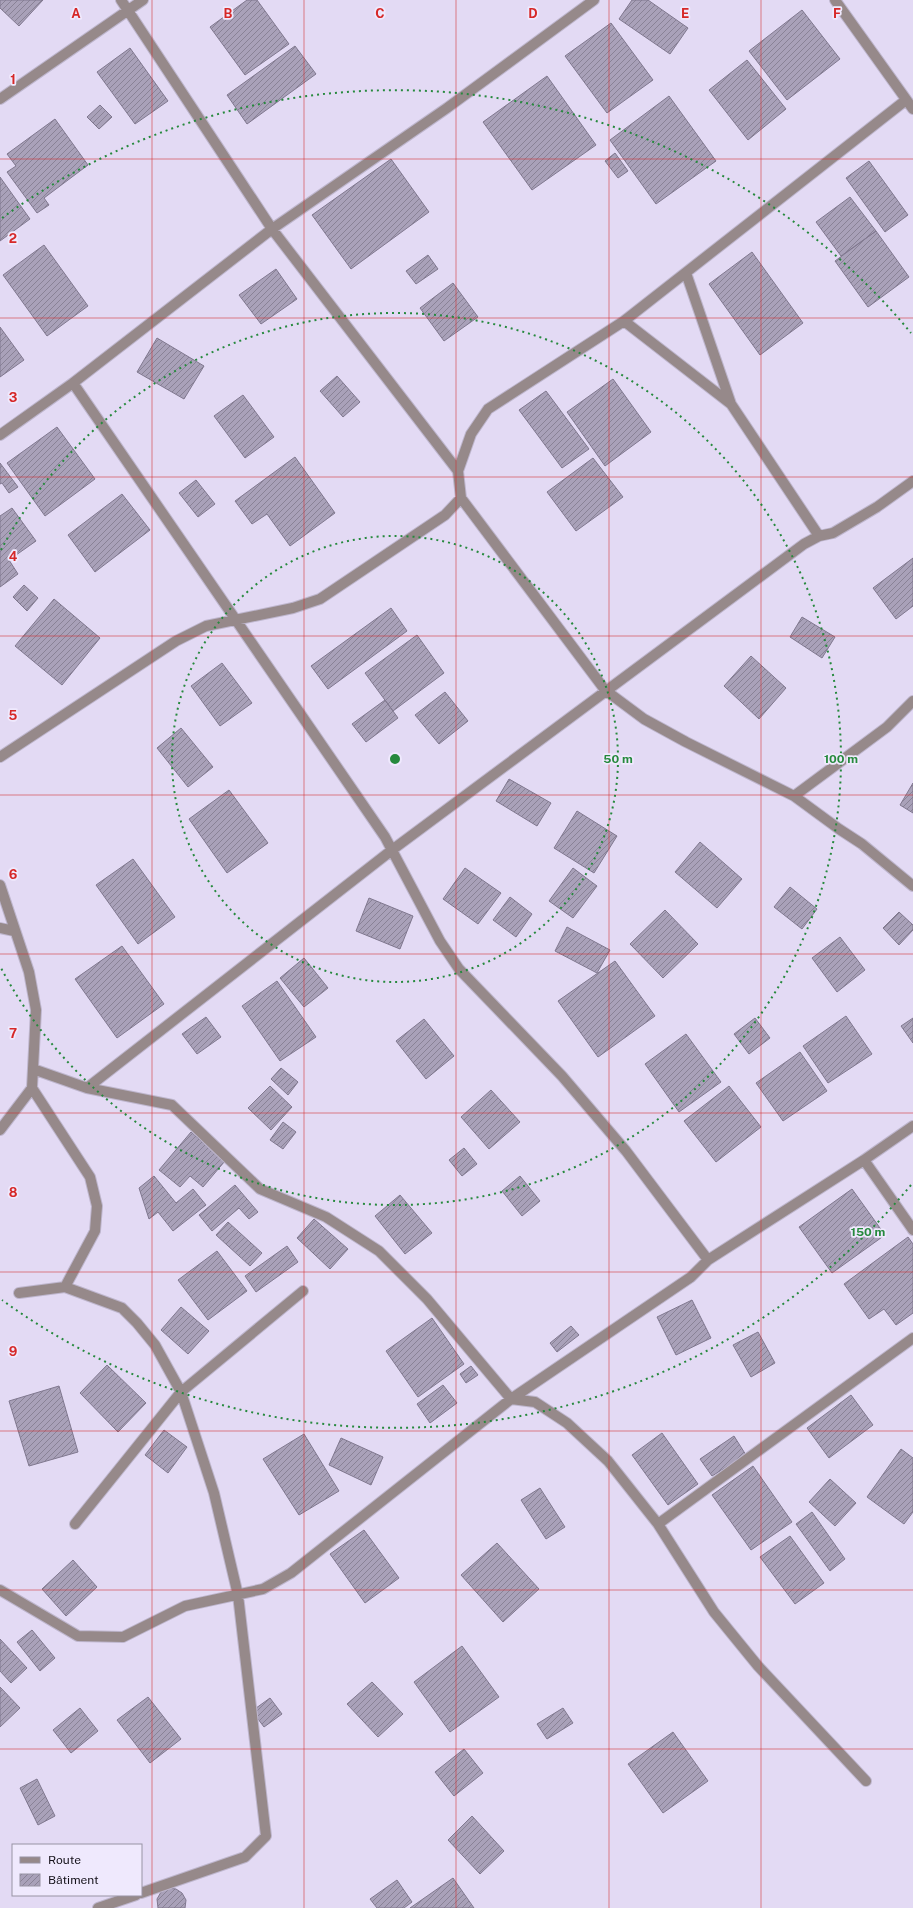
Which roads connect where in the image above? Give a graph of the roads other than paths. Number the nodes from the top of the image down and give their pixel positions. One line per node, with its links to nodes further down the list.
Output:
1 (120, 0): 5 (street)
2 (143, 0): 5 (street)
3 (594, 0): 9 (street)
4 (834, 0): 7 (street)
5 (129, 11): 6 (street); 9 (street)
6 (0, 99)
7 (906, 100): 8 (street); 10 (street)
8 (913, 109)
9 (272, 229): 12 (street); 15 (street)
10 (686, 273): 11 (street); 13 (street)
11 (624, 321): 13 (street); 15 (street)
12 (73, 383): 14 (street); 19 (street)
13 (731, 404): 18 (street)
14 (0, 435)
15 (458, 471): 17 (street)
16 (913, 480): 18 (street)
17 (461, 498): 19 (street); 20 (street)
18 (819, 536): 20 (street)
19 (238, 620): 22 (street); 24 (street)
20 (605, 690): 23 (street); 24 (street)
21 (913, 701): 23 (street)
22 (0, 757)
23 (794, 796): 26 (street)
24 (392, 850): 31 (street); 36 (street)
25 (0, 885): 28 (street)
26 (913, 886)
27 (0, 928): 28 (street)
28 (14, 931): 29 (street)
29 (33, 1069): 30 (street); 31 (street)
30 (32, 1088): 33 (street); 37 (street)
31 (87, 1088): 42 (street)
32 (913, 1126): 34 (street)
33 (0, 1130)
34 (864, 1160): 35 (street); 36 (street)
35 (913, 1230)
36 (708, 1260): 42 (street)
37 (64, 1287): 39 (street); 41 (street)
38 (303, 1291): 41 (street)
39 (19, 1293)
40 (913, 1338): 44 (street)
41 (181, 1392): 43 (street); 46 (street)
42 (511, 1399): 44 (street); 46 (street)
43 (75, 1524)
44 (658, 1524): 47 (street)
45 (0, 1590): 46 (street)
46 (238, 1595): 48 (street)
47 (866, 1781)
48 (142, 1893)
49 (133, 1896): 50 (street)
50 (98, 1908)

